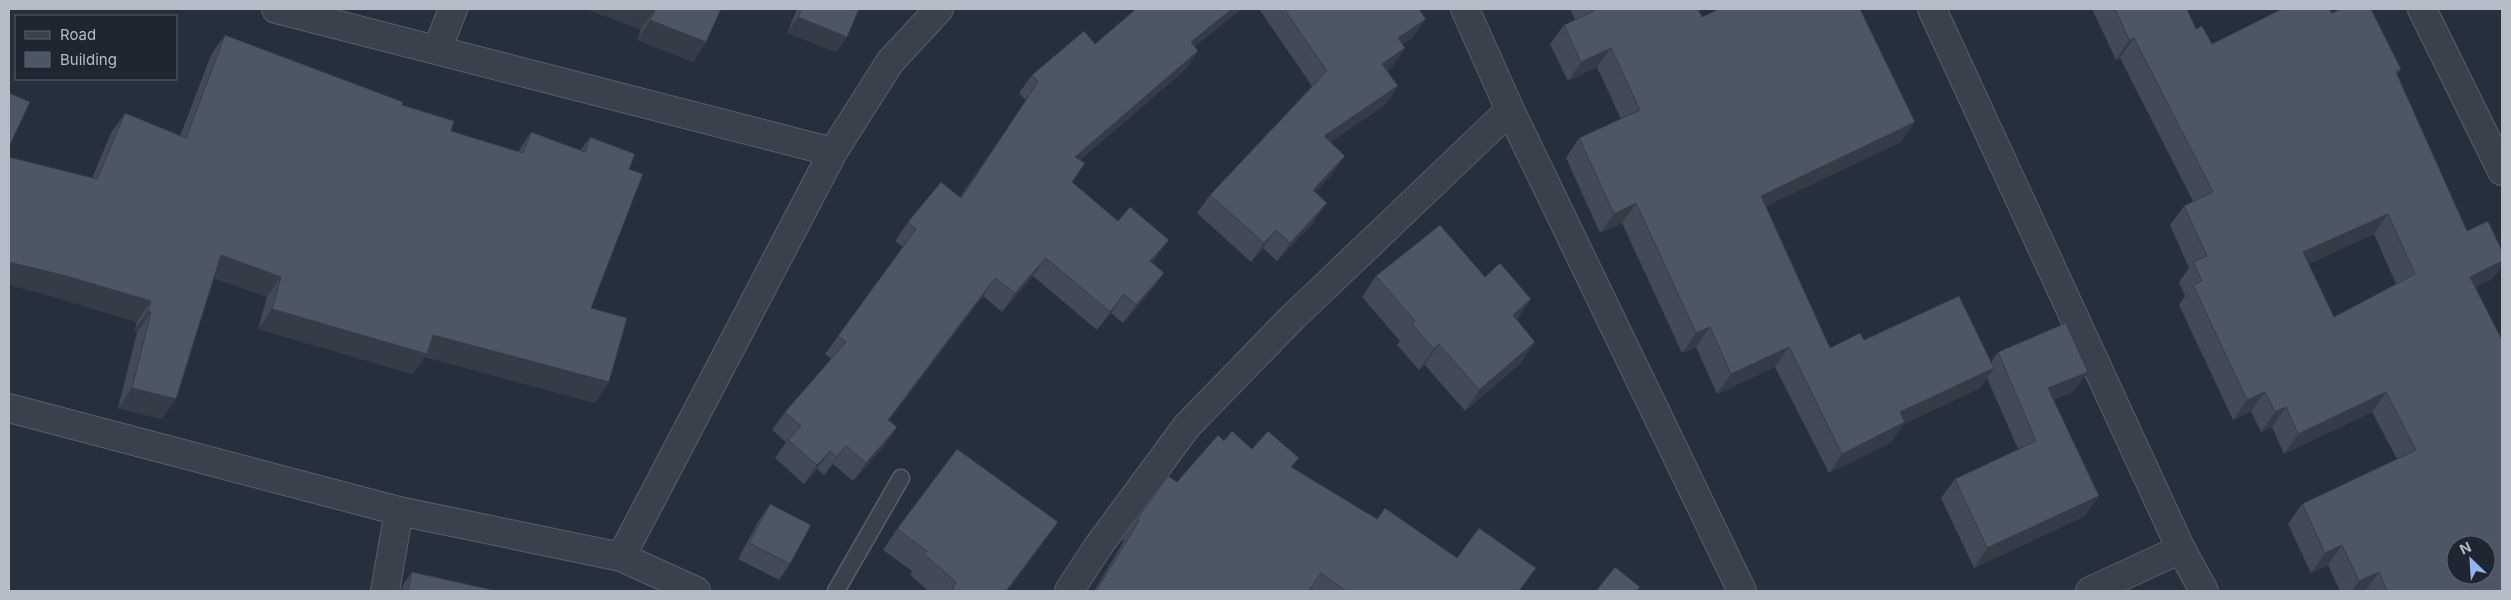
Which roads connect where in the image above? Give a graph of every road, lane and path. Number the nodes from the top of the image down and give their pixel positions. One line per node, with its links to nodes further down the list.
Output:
1 (276, 9): 7 (street)
2 (453, 9): 7 (street)
3 (939, 9): 9 (street)
4 (1465, 9): 8 (street)
5 (1932, 9): 14 (street)
6 (2422, 9): 10 (street)
7 (437, 50): 9 (street)
8 (1510, 110): 19 (street); 20 (street)
9 (833, 152): 15 (street)
10 (2502, 171)
11 (9, 408): 13 (street)
12 (901, 478): 18 (lane)
13 (399, 512): 15 (street); 16 (street)
14 (2181, 549): 21 (street); 22 (street)
15 (621, 558): 17 (street)
16 (385, 591)
17 (696, 591)
18 (836, 591)
19 (1069, 591)
20 (1742, 591)
21 (2090, 591)
22 (2204, 591)

